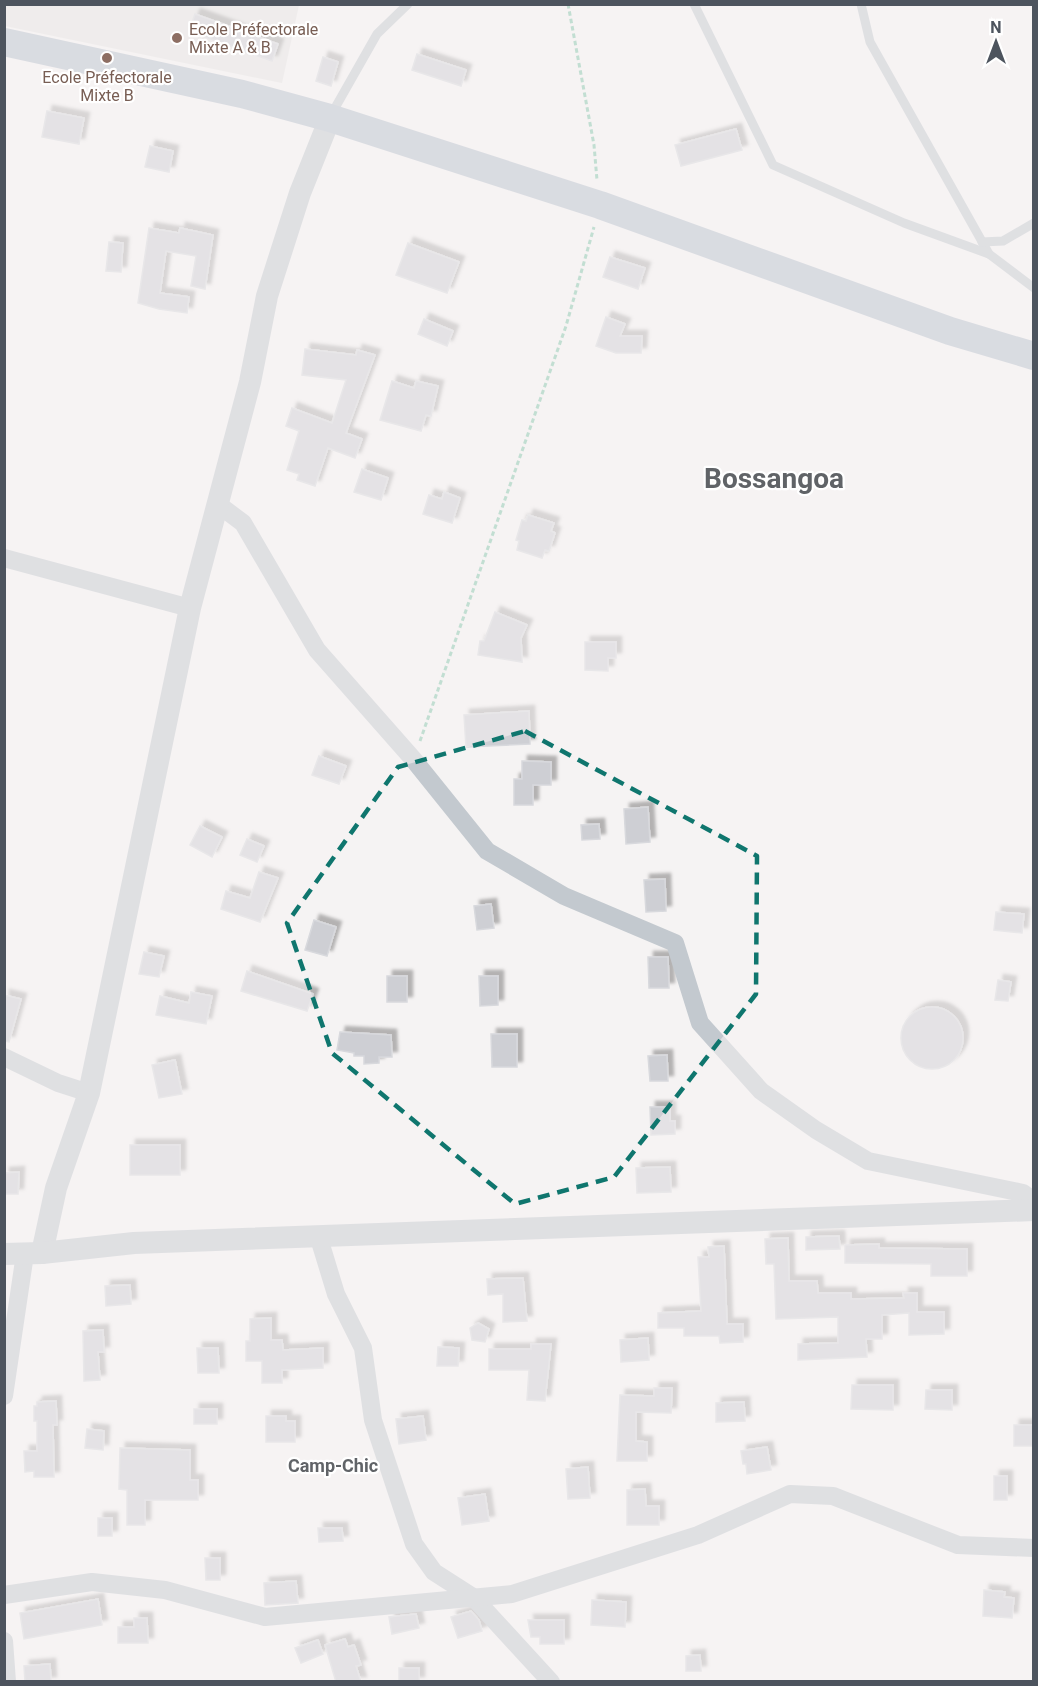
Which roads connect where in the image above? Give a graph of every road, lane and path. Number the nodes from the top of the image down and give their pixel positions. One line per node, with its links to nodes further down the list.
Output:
1 (408, 4): 6 (lane)
2 (568, 4): 7 (path)
3 (694, 4): 10 (lane)
4 (861, 4): 9 (lane)
5 (4, 42): 6 (main road)
6 (330, 118): 7 (main road); 13 (street)
7 (600, 205): 12 (main road); 16 (path)
8 (1034, 223): 9 (lane)
9 (982, 242): 10 (lane)
10 (989, 254): 11 (lane)
11 (1034, 288)
12 (1034, 356)
13 (219, 505): 15 (street); 16 (street)
14 (4, 558): 15 (street)
15 (190, 608): 18 (street)
16 (413, 759): 19 (street)
17 (4, 1057): 18 (street)
18 (89, 1093): 22 (street)
19 (1034, 1201)
20 (1034, 1210): 21 (street)
21 (318, 1235): 22 (street); 26 (street)
22 (24, 1254): 23 (street)
23 (4, 1396)
24 (1034, 1548): 26 (street)
25 (4, 1595): 26 (street)
26 (473, 1597): 28 (street)
27 (4, 1641): 29 (street)
28 (547, 1680)
29 (7, 1682)

